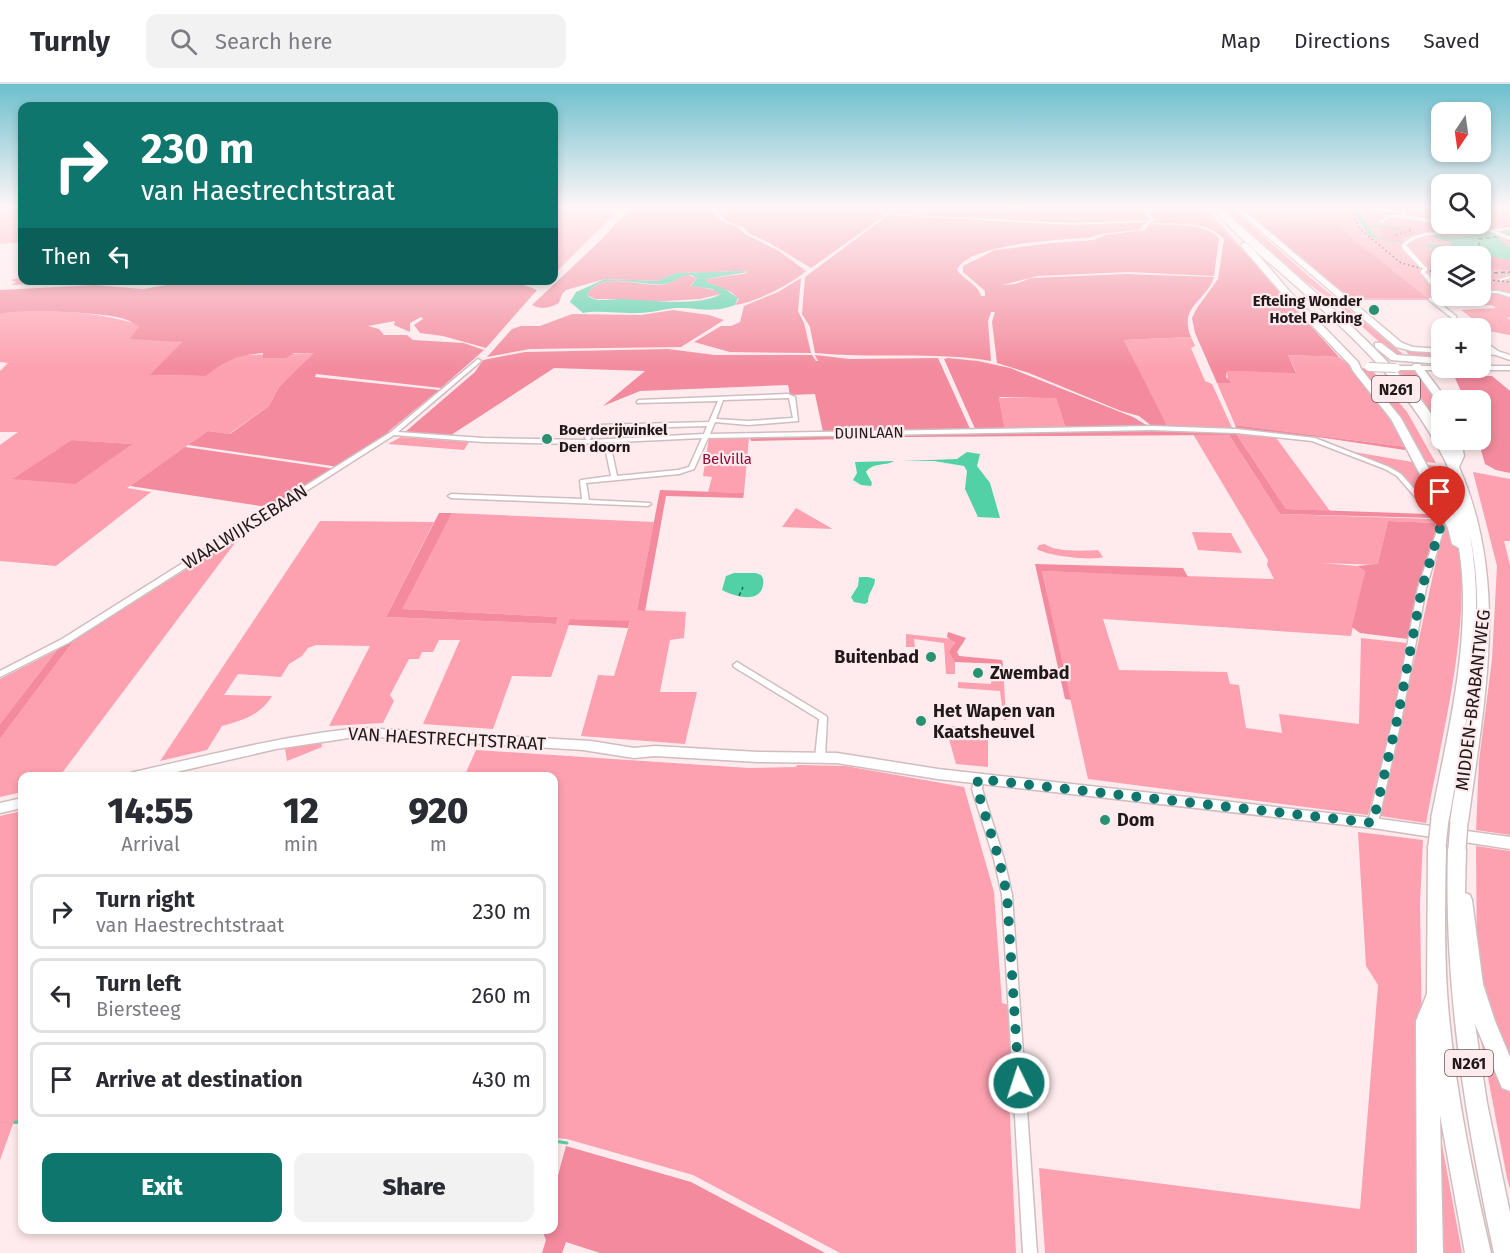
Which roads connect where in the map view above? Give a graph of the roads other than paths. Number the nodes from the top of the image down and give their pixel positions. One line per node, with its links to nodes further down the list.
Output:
1 (1260, 262): 22 (highway, N261)
2 (1266, 262): 43 (highway, MIDDEN-BRABANTWEG / N261)
3 (1276, 262): 38 (highway, MIDDEN-BRABANTWEG / N261)
4 (1278, 262): 18 (highway, N261)
5 (1300, 262): 14 (street)
6 (1418, 262): 8 (street)
7 (1510, 277): 10 (street)
8 (1431, 281)
9 (1491, 292): 10 (street)
10 (1498, 292): 11 (street)
11 (1510, 296)
12 (1440, 306): 13 (street)
13 (1455, 317)
14 (1431, 351)
15 (1491, 352): 16 (street); 20 (street)
16 (1510, 358)
17 (478, 361): 33 (street, WAALWIJKSEBAAN)
18 (1431, 362)
19 (1491, 362): 20 (street)
20 (1510, 363)
21 (1431, 364): 24 (street)
22 (1364, 365): 24 (street, bridge); 43 (highway, N261)
23 (1431, 365): 25 (street)
24 (1394, 366): 25 (street)
25 (1416, 367): 26 (street); 29 (highway, N261)
26 (1431, 367)
27 (1491, 368): 28 (street)
28 (1510, 368)
29 (1434, 390)
30 (721, 400): 31 (street); 32 (street); 32 (street)
31 (639, 402)
32 (711, 422): 34 (street); 35 (street)
33 (393, 433): 34 (street, DUINLAAN); 45 (street, WAALWIJKSEBAAN)
34 (705, 436): 39 (street); 51 (street, DUINLAAN)
35 (588, 438)
36 (1457, 450): 38 (highway, N261)
37 (609, 452): 39 (street)
38 (1455, 467): 53 (highway, MIDDEN-BRABANTWEG / N261, bridge)
39 (614, 477): 41 (street)
40 (451, 496): 41 (street)
41 (586, 501): 42 (street)
42 (648, 504)
43 (1471, 582): 53 (highway, MIDDEN-BRABANTWEG / N261, bridge)
44 (736, 665): 46 (street)
45 (0, 674)
46 (820, 758): 47 (street, VAN HAESTRECHTSTRAAT); 48 (street, VAN HAESTRECHTSTRAAT)
47 (156, 772)
48 (978, 779): 51 (street, VAN HAESTRECHTSTRAAT); 56 (street)
49 (18, 804): 50 (street)
50 (0, 808)
51 (1373, 823): 52 (street, VAN HAESTRECHTSTRAAT)
52 (1510, 843)
53 (1450, 855): 54 (highway, MIDDEN-BRABANTWEG / N261); 55 (highway, N261); 59 (highway, MIDDEN-BRABANTWEG / N261)
54 (1437, 994): 57 (highway, N261); 58 (highway, MIDDEN-BRABANTWEG / N261)
55 (1510, 1081)
56 (1030, 1253)
57 (1430, 1253)
58 (1478, 1253)
59 (1507, 1253)

